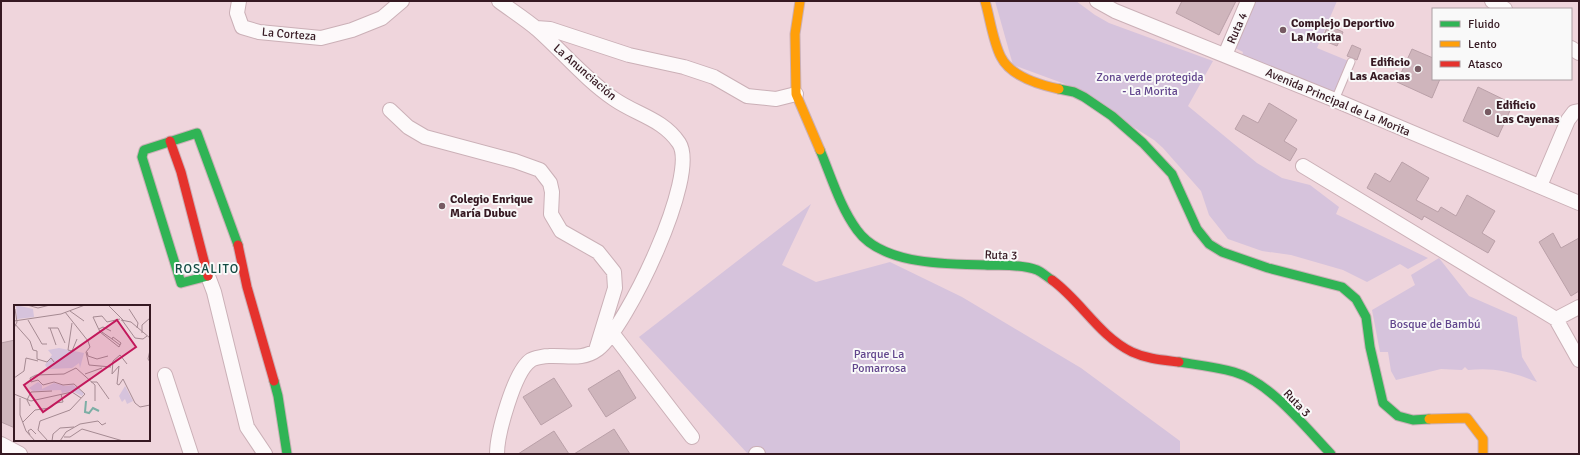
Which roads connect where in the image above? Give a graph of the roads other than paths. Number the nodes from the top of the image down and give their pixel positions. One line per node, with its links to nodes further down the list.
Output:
1 (239, 1): 2 (street, La Corteza)
2 (402, 1)
3 (499, 1): 10 (street, La Anunciación)
4 (800, 1): 13 (street, Ruta 3)
5 (985, 1): 36 (street)
6 (1097, 1): 11 (street, Avenida Principal de La Morita)
7 (1248, 1): 11 (street, Ruta 4)
8 (1492, 1): 9 (street)
9 (1503, 8)
10 (536, 28): 13 (street); 24 (street, La Anunciación)
11 (1224, 55): 14 (street, Avenida Principal de La Morita)
12 (1350, 62): 14 (lane)
13 (796, 94): 35 (street, Ruta 3)
14 (1335, 100): 19 (street, Avenida Principal de La Morita)
15 (390, 110): 25 (street)
16 (1579, 111): 19 (street)
17 (170, 141): 21 (street); 21 (street); 33 (street)
18 (1302, 166): 23 (street)
19 (1540, 186): 20 (street, Avenida Principal de La Morita)
20 (1579, 203)
21 (208, 276): 32 (street)
22 (1579, 307): 23 (street)
23 (1556, 320): 26 (street)
24 (612, 334): 25 (street); 28 (street)
25 (596, 351): 34 (street)
26 (1579, 360)
27 (165, 375): 31 (street)
28 (692, 437)
29 (1, 444): 30 (street)
30 (20, 454)
31 (190, 454)
32 (265, 454)
33 (287, 454)
34 (497, 454)
35 (1331, 454)
36 (1482, 454)

